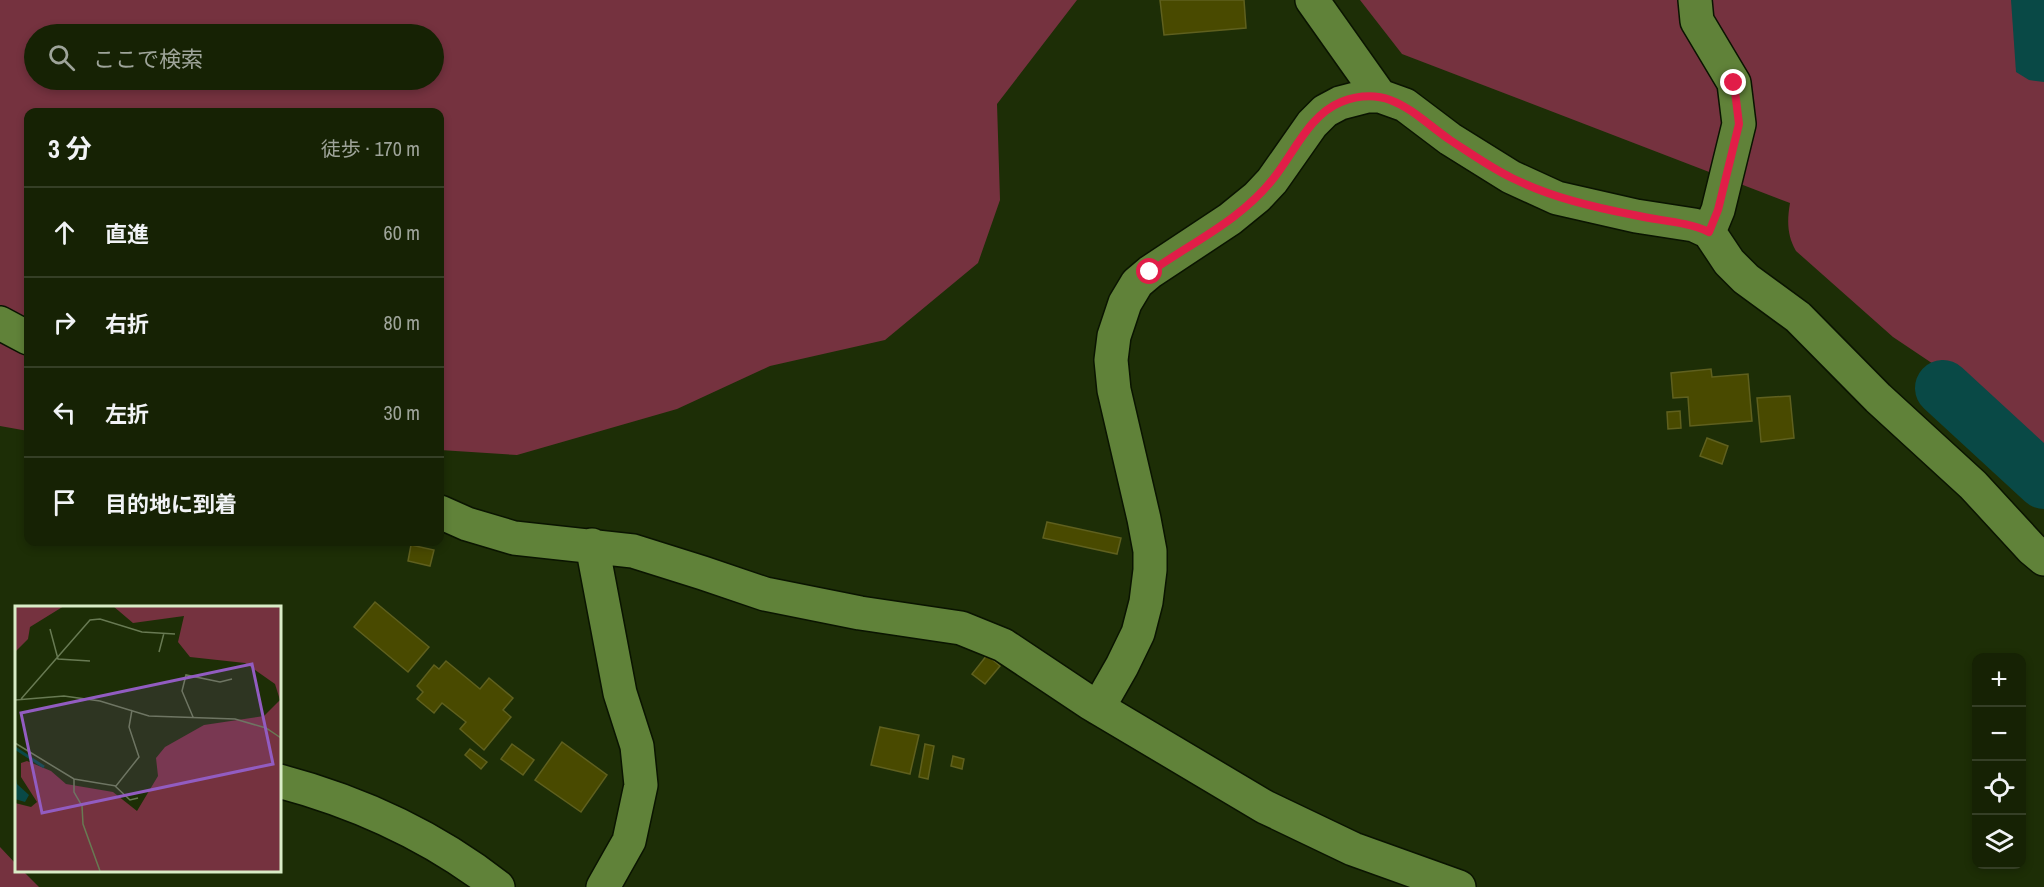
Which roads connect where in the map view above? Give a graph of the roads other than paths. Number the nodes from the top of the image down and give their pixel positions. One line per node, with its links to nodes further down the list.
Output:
1 (1312, 0): 3 (street)
2 (1695, 0): 4 (street)
3 (1380, 96): 4 (street); 10 (street)
4 (1709, 232): 9 (street)
5 (0, 322): 6 (street)
6 (24, 336)
7 (444, 514): 8 (street)
8 (592, 545): 10 (street); 13 (street)
9 (2044, 559)
10 (1098, 708): 14 (street)
11 (280, 781): 12 (street)
12 (498, 887)
13 (603, 887)
14 (1459, 887)

